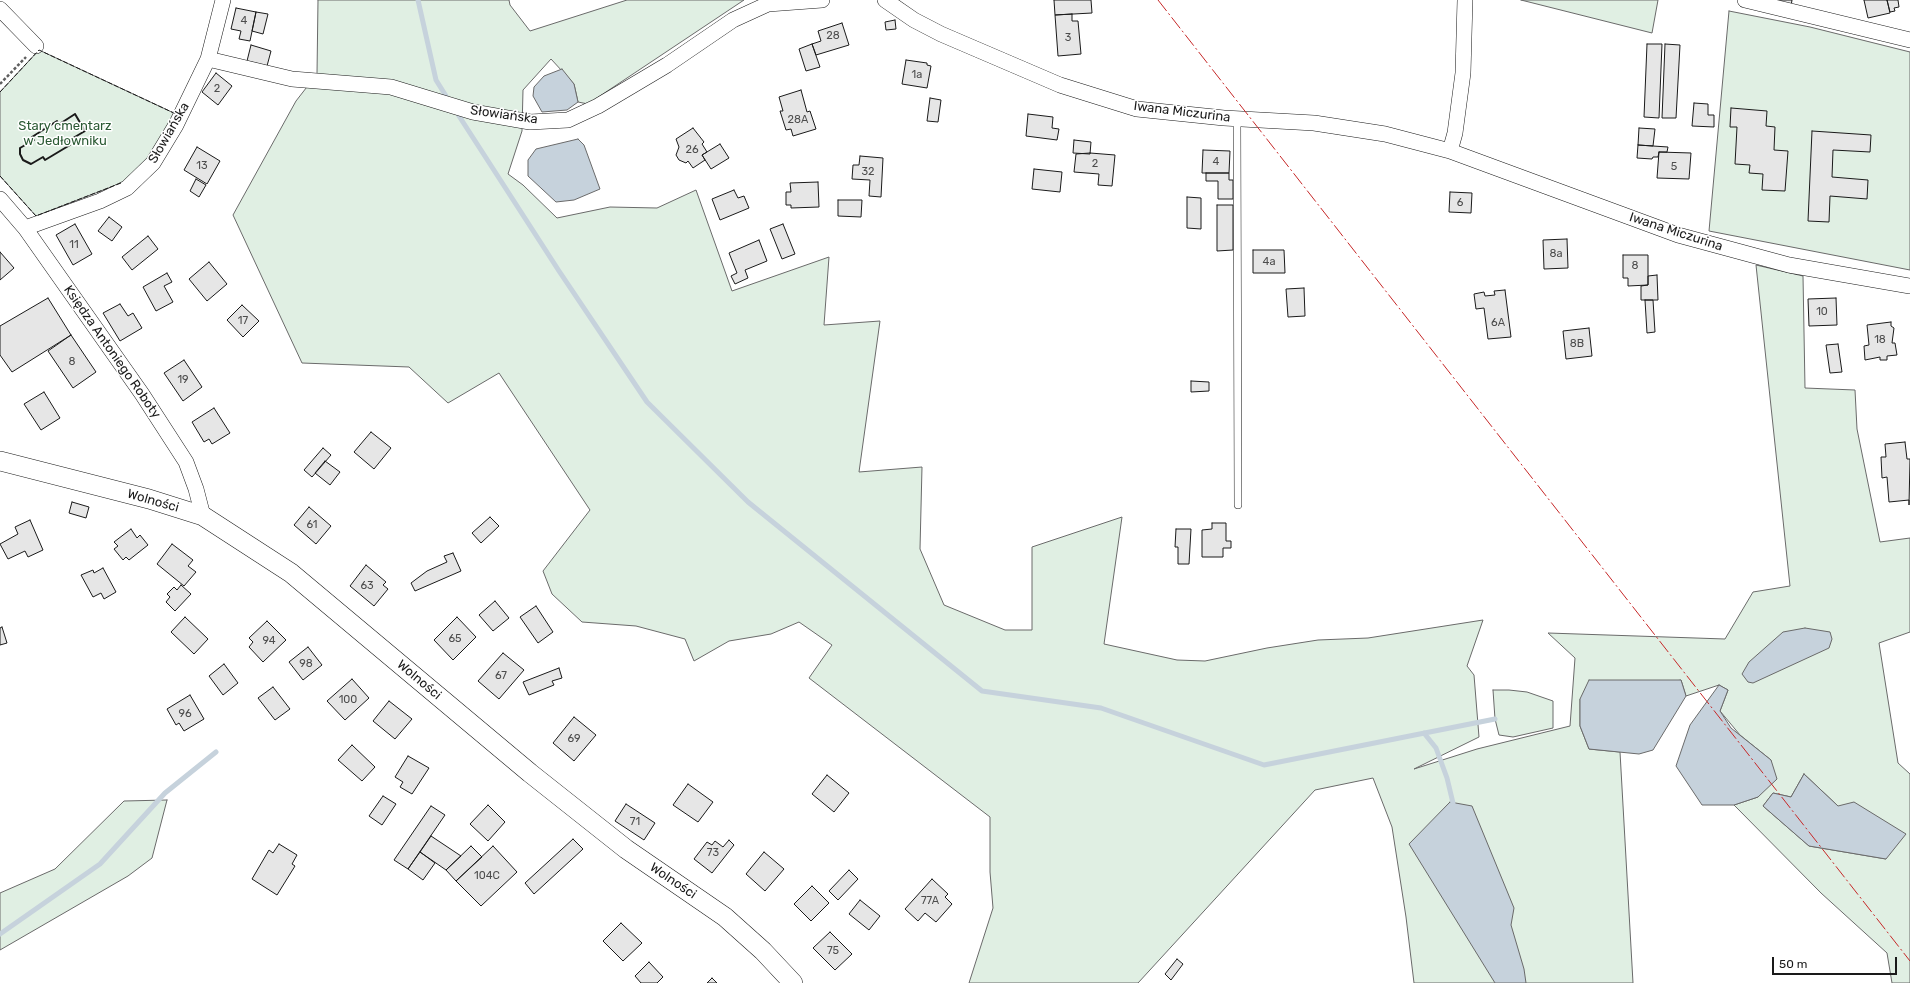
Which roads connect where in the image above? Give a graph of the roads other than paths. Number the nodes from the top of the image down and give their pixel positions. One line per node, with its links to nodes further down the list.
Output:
1 (223, 0): 9 (street, Słowiańska)
2 (822, 0): 9 (street, Słowiańska)
3 (886, 0): 10 (street, Iwana Miczurina)
4 (1465, 0): 11 (street)
5 (1745, 0): 7 (street)
6 (0, 9): 8 (street)
7 (1910, 40)
8 (36, 46)
9 (208, 59): 13 (street, Słowiańska)
10 (1237, 119): 11 (street, Iwana Miczurina); 16 (lane)
11 (1450, 151): 14 (street, Iwana Miczurina)
12 (0, 199): 13 (street, Księdza Antoniego Roboty)
13 (25, 228): 17 (street, Księdza Antoniego Roboty)
14 (1910, 286)
15 (0, 461): 17 (street, Wolności)
16 (1238, 505)
17 (203, 516): 18 (street, Wolności)
18 (793, 983)

